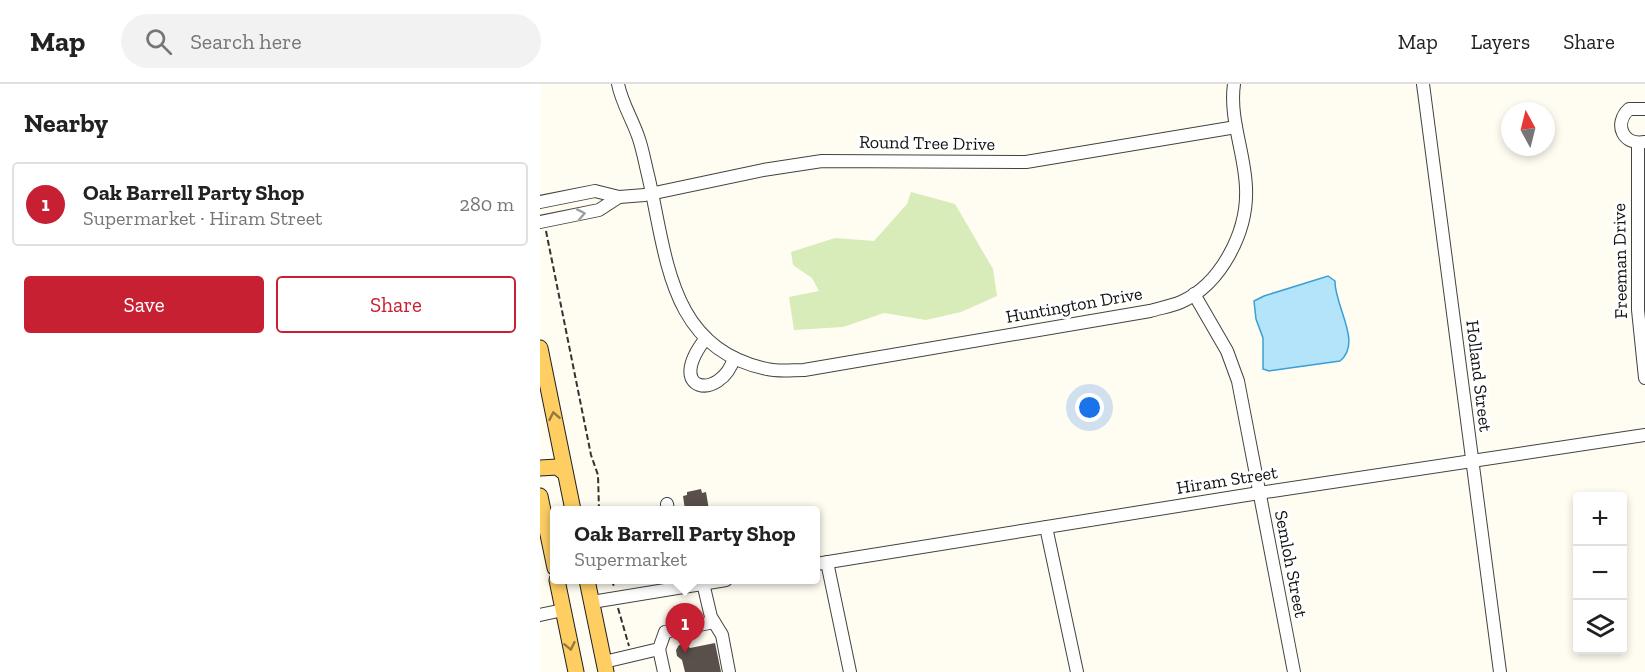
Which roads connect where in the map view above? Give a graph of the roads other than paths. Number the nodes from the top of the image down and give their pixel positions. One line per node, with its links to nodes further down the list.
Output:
1 (618, 84): 7 (street, Huntington Drive)
2 (1234, 84): 5 (street, Huntington Drive)
3 (1423, 84): 18 (street, Holland Street)
4 (1645, 109): 6 (street, Freeman Drive)
5 (1236, 127): 7 (street, Round Tree Drive); 11 (street, Huntington Drive)
6 (1641, 142): 16 (street, Freeman Drive)
7 (652, 194): 8 (street, Round Tree Drive); 12 (street, Huntington Drive)
8 (619, 197): 9 (street, Round Tree Drive); 10 (street, Round Tree Drive, one-way to 8)
9 (540, 202)
10 (543, 224)
11 (1194, 294): 14 (street, Huntington Drive); 21 (street, Semloh Street)
12 (706, 338): 14 (street, Huntington Drive); 14 (street)
13 (540, 348): 15 (main road)
14 (734, 358)
15 (542, 371): 20 (main road, one-way to 15)
16 (1645, 378)
17 (1645, 435): 18 (street, Hiram Street)
18 (1471, 460): 21 (street, Hiram Street); 43 (street, Holland Street)
19 (540, 468): 20 (main road)
20 (565, 473): 23 (main road)
21 (1259, 493): 24 (street, Hiram Street); 42 (street, Semloh Street)
22 (540, 496): 25 (main road)
23 (572, 506)
24 (1046, 527): 26 (street, Hiram Street); 41 (street)
25 (550, 544)
26 (821, 563): 40 (street)
27 (558, 584): 32 (main road)
28 (588, 584): 31 (main road)
29 (674, 584): 31 (street)
30 (703, 584): 34 (street)
31 (592, 602): 36 (main road)
32 (563, 610): 33 (street); 37 (main road, one-way to 37)
33 (540, 615)
34 (714, 622): 35 (street); 39 (street)
35 (659, 649): 36 (street); 38 (street)
36 (605, 667)
37 (576, 672)
38 (664, 672)
39 (729, 672)
40 (850, 672)
41 (1077, 672)
42 (1294, 672)
43 (1500, 672)

